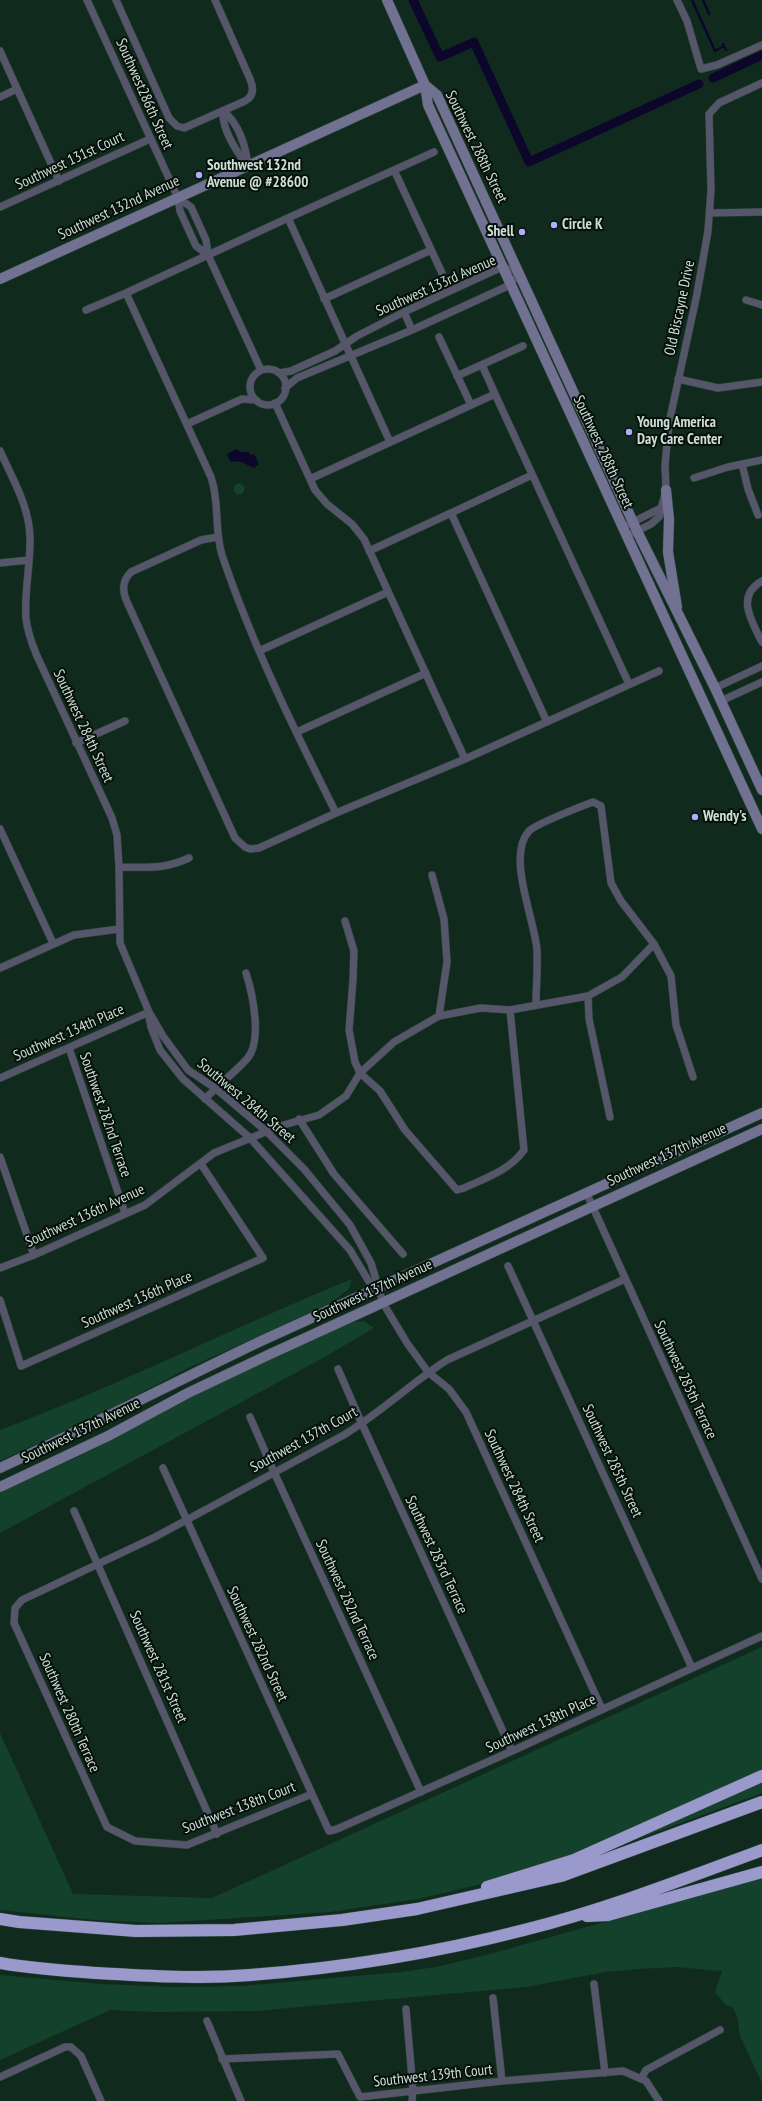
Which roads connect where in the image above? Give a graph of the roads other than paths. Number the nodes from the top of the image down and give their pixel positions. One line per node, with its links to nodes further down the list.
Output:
1 (87, 0): 13 (street, Southwest286th Street)
2 (116, 0): 12 (street)
3 (214, 0): 12 (street)
4 (387, 0): 8 (main road, Southwest 288th Street)
5 (677, 0): 6 (street)
6 (762, 45)
7 (0, 51): 10 (street)
8 (425, 85): 15 (main road, Southwest 132nd Avenue); 25 (main road, Southwest 288th Street); 26 (main road, Southwest 288th Street)
9 (761, 85): 21 (street, Old Biscayne Drive)
10 (17, 89): 11 (street); 17 (street)
11 (0, 97)
12 (223, 111): 15 (street)
13 (150, 139): 17 (street, Southwest 131st Court); 18 (street, Southwest286th Street)
14 (434, 152): 16 (street)
15 (248, 166): 18 (main road, Southwest 132nd Avenue)
16 (394, 170): 22 (street); 23 (street)
17 (59, 181): 19 (street, Southwest 131st Court)
18 (178, 198): 24 (street); 24 (street); 28 (main road, Southwest 132nd Avenue)
19 (0, 207)
20 (762, 212): 21 (street)
21 (710, 213): 45 (street, Old Biscayne Drive)
22 (288, 218): 24 (street); 31 (street)
23 (431, 250): 27 (street); 31 (street)
24 (208, 255): 30 (street); 42 (street)
25 (502, 267): 26 (street, Southwest 133rd Avenue); 29 (main road, Southwest 288th Street); 35 (street, Southwest 133rd Avenue)
26 (519, 272): 29 (street, Southwest 133rd Avenue); 54 (main road, Southwest 288th Street)
27 (442, 273)
28 (0, 279)
29 (510, 285): 36 (street, Southwest 133rd Avenue); 56 (main road, Southwest 288th Street)
30 (126, 293): 34 (street); 55 (street)
31 (324, 299): 38 (street)
32 (746, 300): 33 (street)
33 (762, 305)
34 (86, 310)
35 (404, 312): 36 (street); 38 (street, Southwest 133rd Avenue)
36 (412, 330): 40 (street, Southwest 133rd Avenue)
37 (439, 337): 44 (street)
38 (345, 344): 40 (street); 43 (street, Southwest 133rd Avenue)
39 (523, 346): 41 (street)
40 (350, 355): 48 (street, Southwest 133rd Avenue); 57 (street)
41 (482, 365): 44 (street); 49 (street)
42 (261, 370): 43 (street); 47 (street)
43 (279, 373): 48 (street)
44 (457, 376): 53 (street)
45 (678, 379): 46 (street); 64 (street, Old Biscayne Drive)
46 (762, 382)
47 (250, 387): 50 (street); 51 (street)
48 (285, 388): 52 (street)
49 (495, 394): 53 (street); 61 (street)
50 (242, 399): 51 (street); 55 (street)
51 (256, 400): 52 (street)
52 (275, 403): 63 (street)
53 (471, 405): 57 (street)
54 (588, 423): 56 (main road); 67 (main road, Southwest 288th Street)
55 (187, 424): 69 (street)
56 (576, 429): 68 (main road, Southwest 288th Street)
57 (390, 442): 63 (street)
58 (0, 451): 71 (street, Southwest 284th Street)
59 (762, 460): 60 (street)
60 (742, 464): 62 (street); 66 (street)
61 (532, 475): 65 (street); 82 (street)
62 (694, 478)
63 (310, 479): 70 (street)
64 (666, 490): 67 (street, Old Biscayne Drive); 75 (main road)
65 (451, 513): 70 (street); 86 (street)
66 (758, 515)
67 (635, 526): 68 (street, Old Biscayne Drive); 75 (main road, Southwest 288th Street)
68 (623, 532): 93 (main road, Southwest 288th Street)
69 (218, 538): 77 (street); 91 (street)
70 (369, 550): 74 (street)
71 (29, 560): 72 (street); 88 (street, Southwest 284th Street)
72 (0, 563)
73 (762, 581): 76 (street)
74 (388, 592): 77 (street); 80 (street)
75 (678, 616): 83 (main road, Southwest 288th Street)
76 (762, 642)
77 (259, 651): 87 (street)
78 (762, 666): 83 (street)
79 (659, 671): 82 (street)
80 (426, 673): 87 (street); 89 (street)
81 (762, 682): 84 (street)
82 (629, 684): 86 (street)
83 (715, 688): 84 (main road, Southwest 288th Street)
84 (721, 701): 90 (main road, Southwest 288th Street)
85 (125, 721): 88 (street)
86 (547, 722): 89 (street)
87 (297, 732): 91 (street)
88 (76, 743): 95 (street, Southwest 284th Street)
89 (465, 759): 91 (street)
90 (762, 790)
91 (336, 813)
92 (0, 829): 99 (street)
93 (762, 829)
94 (189, 858): 95 (street)
95 (119, 867): 98 (street, Southwest 284th Street)
96 (432, 875): 107 (street)
97 (345, 921): 109 (street)
98 (119, 929): 99 (street); 106 (street, Southwest 284th Street)
99 (53, 943): 101 (street)
100 (654, 944): 103 (street, Southwest 136th Avenue); 104 (street); 110 (street)
101 (0, 968)
102 (246, 973): 112 (street)
103 (588, 996): 104 (street, Southwest 136th Avenue); 115 (street)
104 (536, 1005): 105 (street, Southwest 136th Avenue)
105 (510, 1010): 107 (street, Southwest 136th Avenue); 109 (street)
106 (149, 1012): 108 (street, Southwest 134th Place); 112 (street, Southwest 284th Street); 113 (street, Southwest 284th Street)
107 (439, 1016): 109 (street, Southwest 136th Avenue)
108 (69, 1048): 111 (street, Southwest 134th Place); 126 (street, Southwest 282nd Terrace)
109 (360, 1073): 116 (street, Southwest 136th Avenue)
110 (693, 1077)
111 (0, 1078)
112 (215, 1088): 113 (street); 119 (street, Southwest 284th Street)
113 (205, 1099): 121 (street, Southwest 284th Street)
114 (762, 1113): 117 (main road, Southwest 137th Avenue)
115 (610, 1117)
116 (299, 1119): 119 (street, Southwest 136th Avenue); 127 (street)
117 (743, 1122): 120 (main road); 124 (main road, Southwest 137th Avenue)
118 (762, 1129): 120 (main road, Southwest 137th Avenue)
119 (266, 1131): 121 (street, Southwest 136th Avenue); 132 (street, Southwest 284th Street)
120 (749, 1135): 125 (main road, Southwest 137th Avenue)
121 (250, 1138): 123 (street, Southwest 136th Avenue); 132 (street, Southwest 284th Street)
122 (0, 1157): 128 (street)
123 (201, 1164): 126 (street, Southwest 136th Avenue); 133 (street, Southwest 136th Place)
124 (586, 1192): 125 (street, Southwest 285th Terrace); 132 (main road, Southwest 137th Avenue)
125 (592, 1206): 131 (street, Southwest 285th Terrace); 134 (main road, Southwest 137th Avenue)
126 (125, 1213): 128 (street, Southwest 136th Avenue)
127 (403, 1254)
128 (34, 1255): 130 (street, Southwest 136th Avenue)
129 (508, 1266): 135 (street, Southwest 285th Street)
130 (0, 1268)
131 (625, 1279): 135 (street, Southwest 137th Court); 147 (street, Southwest 285th Terrace)
132 (378, 1288): 134 (street, Southwest 284th Street); 140 (main road, Southwest 137th Avenue)
133 (0, 1300)
134 (383, 1303): 137 (street, Southwest 284th Street); 143 (main road, Southwest 137th Avenue)
135 (534, 1322): 137 (street, Southwest 137th Court); 150 (street, Southwest 285th Street)
136 (338, 1369): 139 (street, Southwest 283rd Terrace)
137 (428, 1372): 139 (street, Southwest 137th Court); 151 (street, Southwest 284th Street)
138 (250, 1417): 142 (street, Southwest 282nd Terrace)
139 (362, 1424): 142 (street, Southwest 137th Court); 152 (street, Southwest 283rd Terrace)
140 (0, 1468)
141 (163, 1468): 145 (street, Southwest 282nd Street)
142 (274, 1472): 145 (street, Southwest 137th Court); 154 (street, Southwest 282nd Terrace)
143 (0, 1487)
144 (74, 1511): 146 (street, Southwest 281st Street)
145 (186, 1520): 146 (street, Southwest 137th Court); 155 (street, Southwest 282nd Street)
146 (98, 1565): 148 (street, Southwest 137th Court); 159 (street, Southwest 281st Street)
147 (762, 1578)
148 (15, 1608): 157 (street, Southwest 280th Terrace)
149 (762, 1636): 150 (street, Southwest 138th Place)
150 (692, 1668): 151 (street, Southwest 138th Place)
151 (602, 1709): 152 (street, Southwest 138th Place)
152 (512, 1751): 154 (street, Southwest 138th Place)
153 (762, 1776): 162 (highway)
154 (421, 1792): 158 (street, Southwest 138th Place)
155 (312, 1794): 158 (street, Southwest 282nd Street); 159 (street, Southwest 138th Court)
156 (762, 1802): 162 (highway)
157 (107, 1828): 159 (street, Southwest 138th Court)
158 (329, 1831)
159 (217, 1834)
160 (762, 1850): 163 (highway)
161 (762, 1872): 163 (highway)
162 (450, 1903): 164 (highway)
163 (571, 1917): 165 (highway)
164 (0, 1919)
165 (0, 1964)
166 (594, 1984): 172 (street)
167 (493, 1998): 175 (street)
168 (406, 2009): 176 (street)
169 (207, 2021): 171 (street)
170 (720, 2030): 174 (street)
171 (222, 2058): 177 (street, Southwest 139th Court); 179 (street)
172 (604, 2073): 174 (street, Southwest 139th Court); 175 (street, Southwest 139th Court)
173 (0, 2077): 178 (street)
174 (641, 2079): 181 (street)
175 (502, 2081): 176 (street, Southwest 139th Court)
176 (413, 2090): 177 (street, Southwest 139th Court); 180 (street)
177 (358, 2099)
178 (102, 2101)
179 (241, 2101)
180 (412, 2101)
181 (659, 2101)

